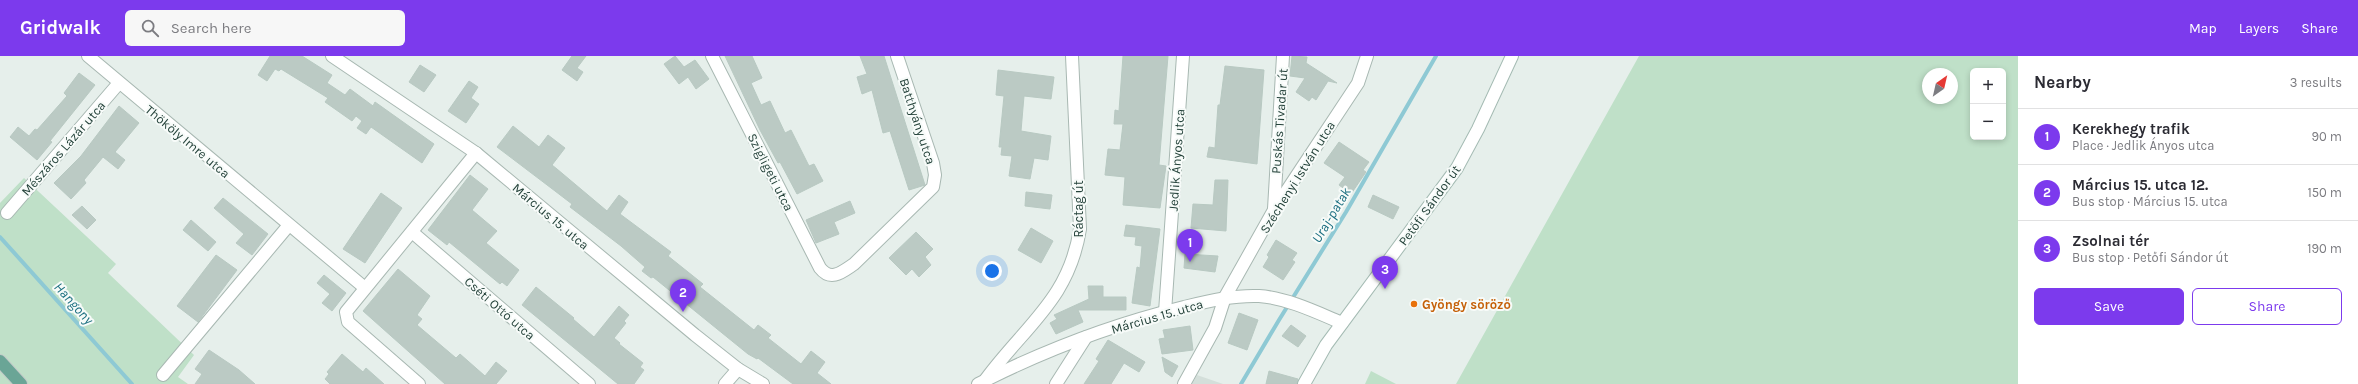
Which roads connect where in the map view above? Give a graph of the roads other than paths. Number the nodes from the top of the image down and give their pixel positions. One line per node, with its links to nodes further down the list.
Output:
1 (88, 56): 10 (street, Thököly Imre utca)
2 (332, 56): 11 (street, Március 15. utca)
3 (712, 56): 12 (street, Szigligeti utca)
4 (897, 56): 12 (street, Batthyány utca)
5 (1072, 56): 25 (street, Ráctag út)
6 (1183, 56): 19 (street, Jedlik Ányos utca)
7 (1284, 56): 13 (street, Puskás Tivadar út)
8 (1367, 56): 13 (street, Széchenyi István utca)
9 (1512, 56): 20 (street, Petőfi Sándor út)
10 (119, 83): 14 (street, Mészáros Lázár utca); 15 (street, Thököly Imre utca)
11 (476, 153): 16 (street); 23 (street, Március 15. utca)
12 (933, 187)
13 (1274, 210): 18 (street, Széchenyi István utca)
14 (7, 213)
15 (289, 225): 17 (street, Thököly Imre utca); 24 (street)
16 (412, 232): 17 (street); 28 (street, Cséti Ottó utca)
17 (366, 288): 27 (street)
18 (1225, 298): 19 (street, Március 15. utca); 20 (street, Március 15. utca); 32 (street, Széchenyi István utca)
19 (1165, 312): 21 (street, Március 15. utca)
20 (1342, 323): 33 (street, Petőfi Sándor út)
21 (1086, 337): 25 (street, Március 15. utca); 31 (street)
22 (0, 361): 26 (main road)
23 (738, 369): 29 (street); 30 (street, Március 15. utca)
24 (163, 376)
25 (982, 382)
26 (21, 384)
27 (419, 384)
28 (589, 384)
29 (725, 384)
30 (763, 384)
31 (1056, 384)
32 (1184, 384)
33 (1304, 384)

